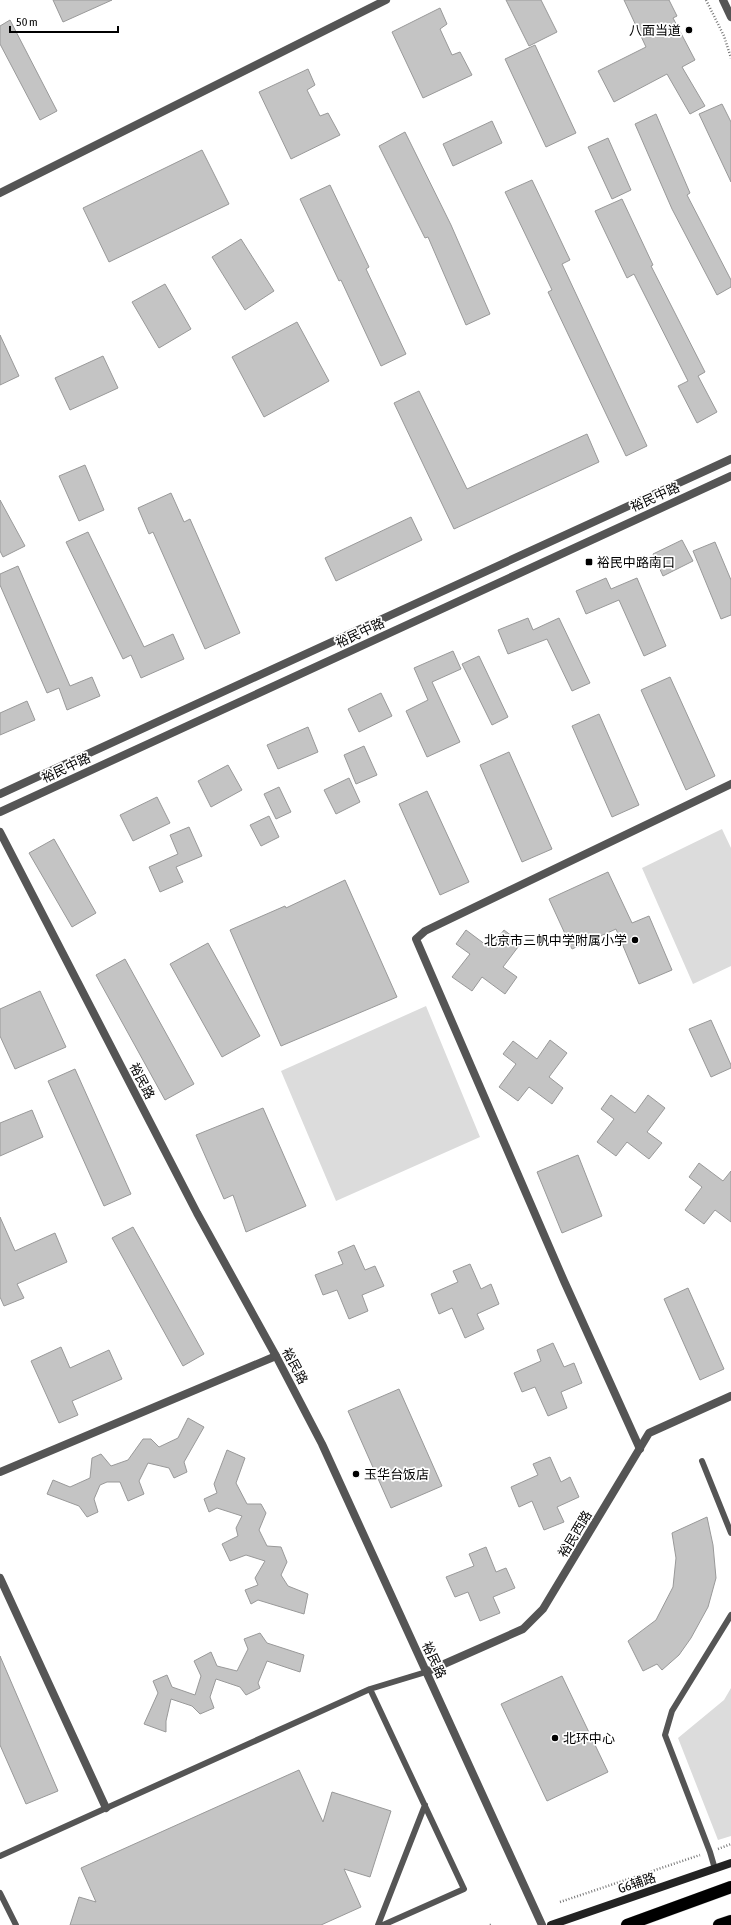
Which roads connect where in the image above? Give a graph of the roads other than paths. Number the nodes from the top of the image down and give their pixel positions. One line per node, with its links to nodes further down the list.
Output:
1 (386, 0): 4 (street)
2 (723, 0): 3 (street)
3 (731, 17)
4 (0, 193)
5 (731, 459): 8 (street, 裕民中路)
6 (731, 476): 9 (street, 裕民中路)
7 (731, 784): 13 (street)
8 (0, 794)
9 (0, 812)
10 (0, 832): 11 (street, 裕民路)
11 (276, 1356): 15 (street); 19 (street, 裕民路)
12 (731, 1396): 13 (street, 裕民西路)
13 (640, 1449): 19 (street, 裕民西路)
14 (702, 1461): 16 (lane)
15 (0, 1472)
16 (731, 1533)
17 (0, 1578): 22 (street)
18 (731, 1615): 25 (lane)
19 (426, 1672): 20 (lane); 32 (street, 裕民路)
20 (370, 1689): 21 (lane); 22 (lane)
21 (425, 1805): 30 (lane); 31 (lane)
22 (106, 1808): 23 (lane)
23 (0, 1856)
24 (731, 1863): 25 (main road, G6辅路)
25 (715, 1869): 33 (main road, G6辅路)
26 (731, 1887): 34 (highway)
27 (0, 1893): 29 (lane)
28 (731, 1921): 35 (highway)
29 (16, 1925)
30 (378, 1925)
31 (383, 1925)
32 (542, 1925)
33 (551, 1925)
34 (627, 1925)
35 (719, 1925)

